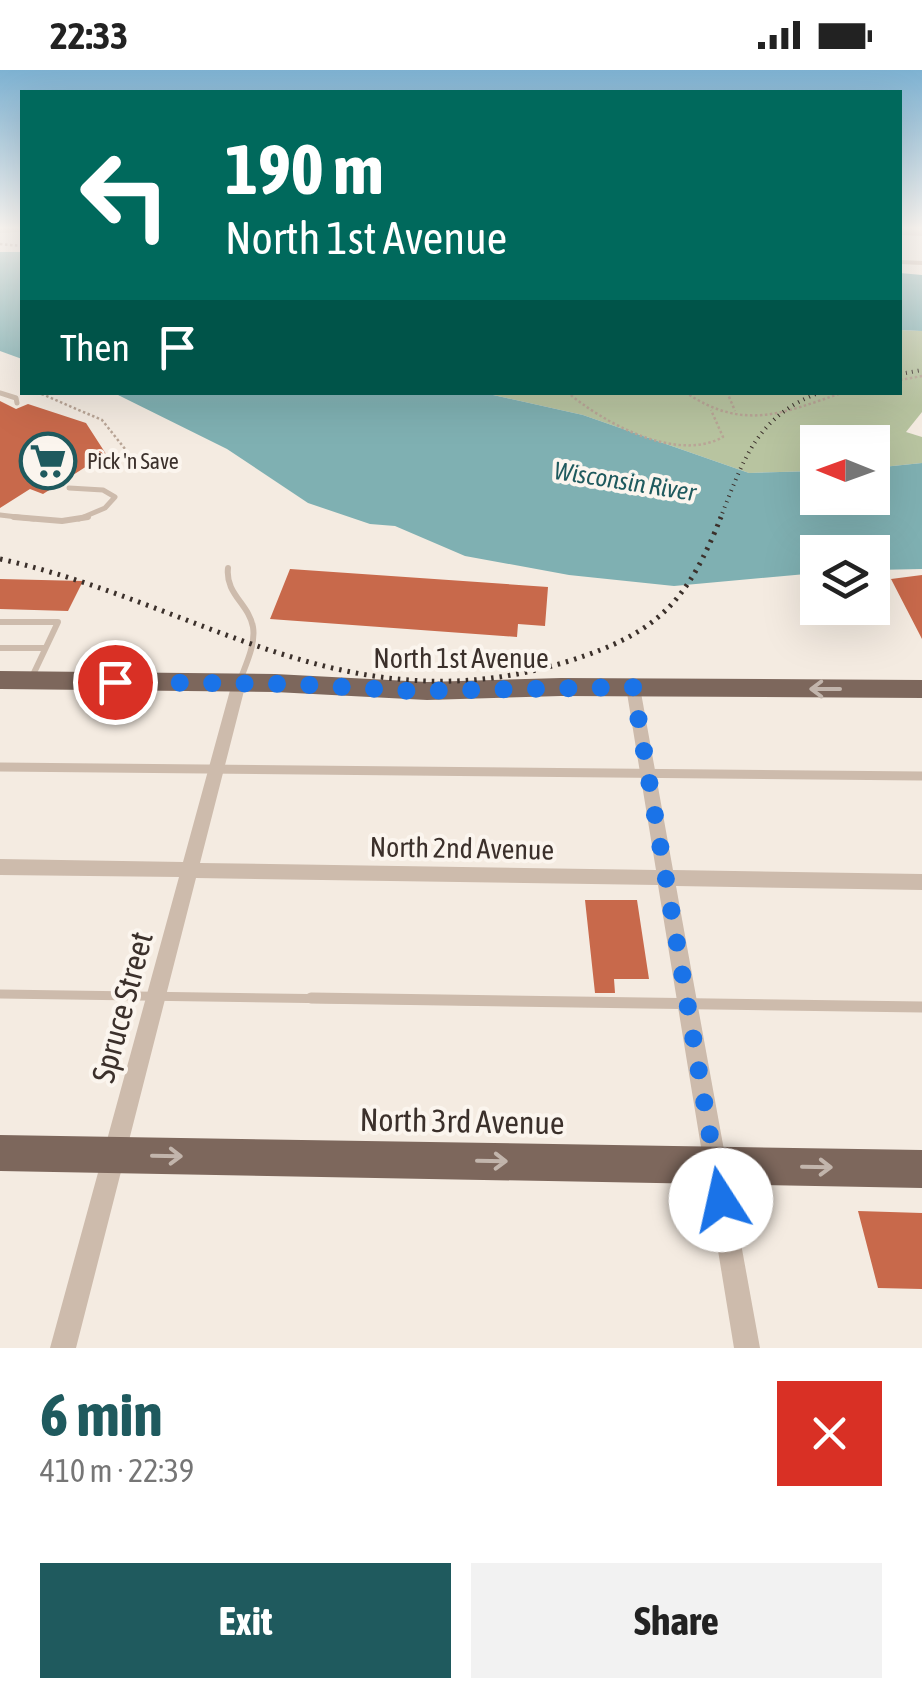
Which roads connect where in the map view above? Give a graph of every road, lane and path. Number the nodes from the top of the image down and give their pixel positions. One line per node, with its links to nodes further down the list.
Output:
1 (1, 395): 9 (lane)
2 (37, 395): 8 (path)
3 (45, 395): 12 (path)
4 (570, 395): 10 (path)
5 (690, 395): 10 (path)
6 (728, 395): 11 (path)
7 (832, 395): 11 (path)
8 (29, 401)
9 (16, 404)
10 (710, 410): 11 (path)
11 (736, 412)
12 (137, 464)
13 (68, 488): 14 (lane)
14 (0, 515)
15 (228, 568): 21 (lane)
16 (0, 622): 18 (lane)
17 (0, 648): 18 (lane)
18 (45, 648): 20 (lane)
19 (0, 680): 20 (main road, North 1st Avenue)
20 (30, 681): 21 (main road, North 1st Avenue)
21 (239, 683): 22 (main road, North 1st Avenue); 25 (street, Spruce Street)
22 (633, 687): 23 (main road, North 1st Avenue, one-way to 22); 26 (street)
23 (922, 689)
24 (0, 767): 25 (lane)
25 (216, 770): 26 (lane); 29 (street, Spruce Street)
26 (647, 773): 27 (lane); 30 (street)
27 (922, 776)
28 (0, 868): 29 (street, North 2nd Avenue)
29 (189, 870): 30 (street, North 2nd Avenue); 33 (street, Spruce Street)
30 (665, 878): 31 (street, North 2nd Avenue); 34 (street)
31 (922, 882)
32 (0, 994): 33 (lane)
33 (156, 997): 34 (lane); 37 (street, Spruce Street)
34 (686, 1002): 35 (lane); 38 (street)
35 (922, 1007)
36 (0, 1153): 37 (main road, North 3rd Avenue)
37 (113, 1155): 38 (main road, North 3rd Avenue, one-way to 38); 40 (street, Spruce Street)
38 (716, 1165): 39 (main road, North 3rd Avenue, one-way to 39); 41 (street)
39 (922, 1169)
40 (63, 1348)
41 (747, 1348)

